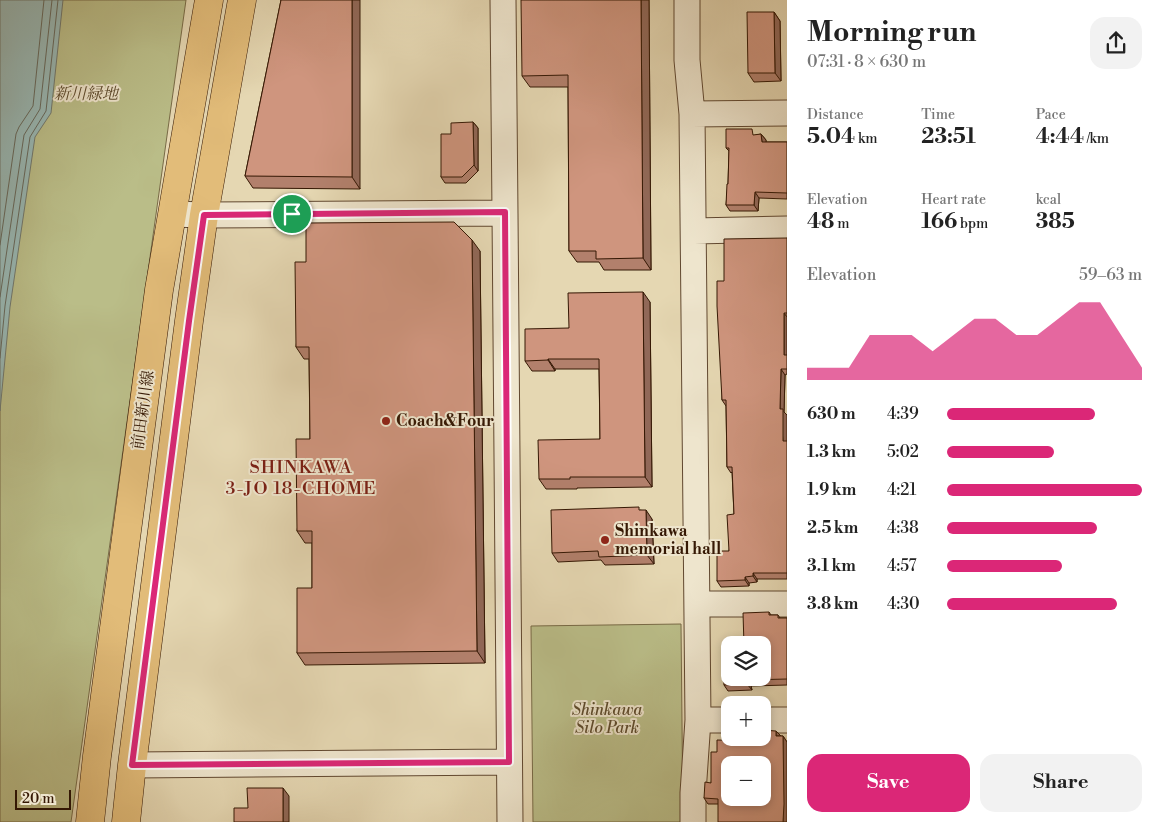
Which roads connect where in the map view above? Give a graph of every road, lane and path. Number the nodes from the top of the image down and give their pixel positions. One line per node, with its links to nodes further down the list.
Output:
1 (209, 0): 8 (main road, 前田新川線)
2 (242, 0): 9 (main road, 前田新川線)
3 (503, 0): 7 (street)
4 (687, 0): 6 (street)
5 (787, 113): 6 (street)
6 (692, 114): 11 (street)
7 (505, 212): 9 (street); 18 (street)
8 (172, 214): 9 (street); 20 (main road, 前田新川線)
9 (204, 215): 19 (main road, 前田新川線)
10 (787, 229): 11 (street)
11 (694, 230): 12 (street)
12 (697, 604): 13 (street); 14 (street)
13 (787, 604)
14 (698, 720): 15 (street); 23 (street)
15 (721, 720)
16 (771, 720): 17 (street)
17 (787, 720)
18 (509, 762): 19 (street); 22 (street)
19 (132, 765): 21 (main road, 前田新川線)
20 (90, 822)
21 (126, 822)
22 (510, 822)
23 (693, 822)

